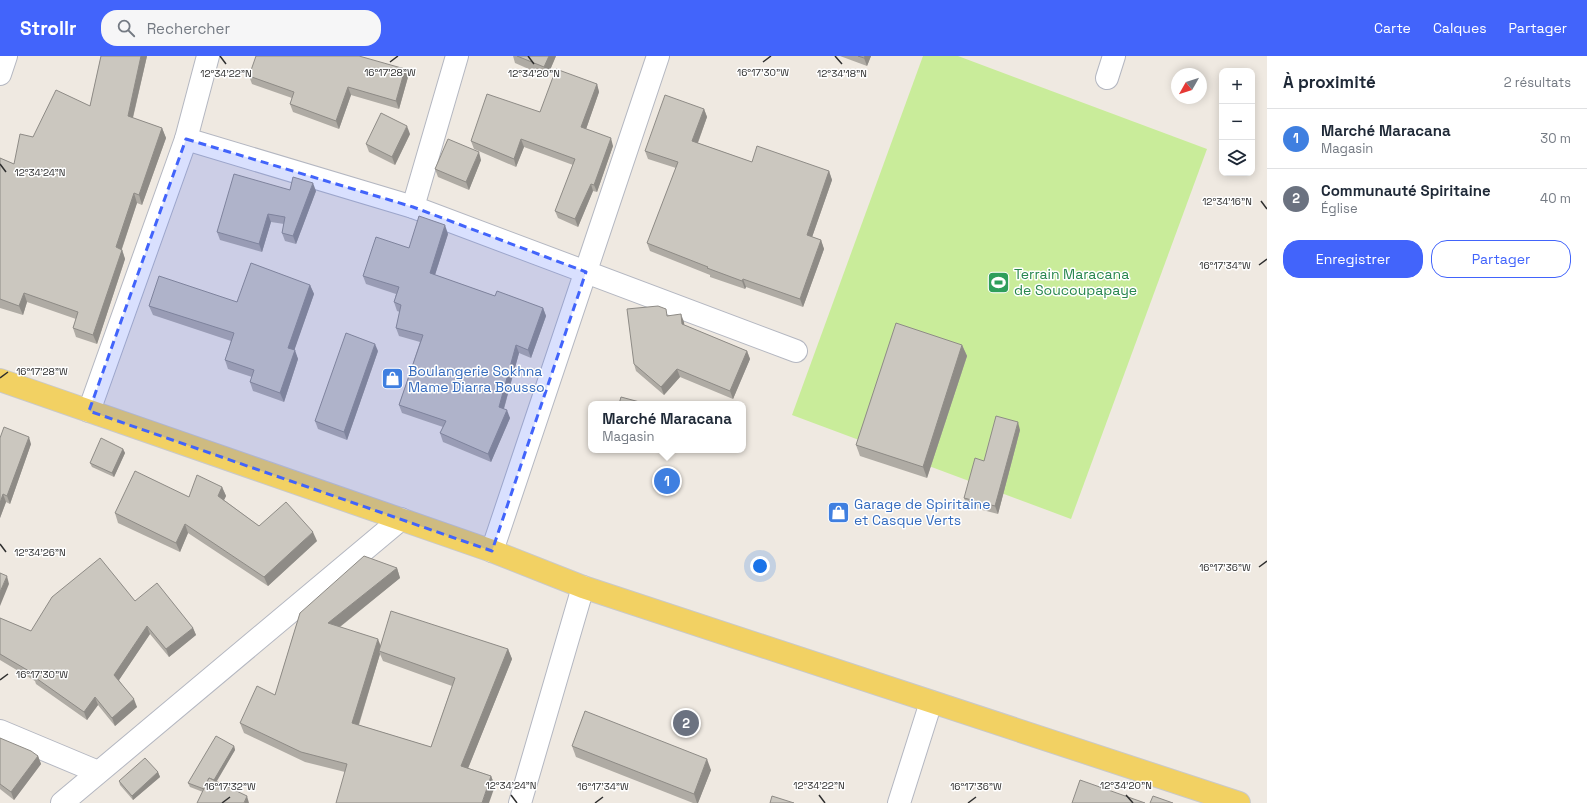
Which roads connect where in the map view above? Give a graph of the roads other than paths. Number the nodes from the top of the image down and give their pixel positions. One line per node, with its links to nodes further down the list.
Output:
1 (6, 56): 6 (street)
2 (208, 56): 8 (street)
3 (458, 56): 9 (street)
4 (658, 56): 10 (street)
5 (1114, 56): 7 (street)
6 (0, 74)
7 (1106, 78)
8 (186, 139): 9 (street); 13 (street)
9 (412, 207): 10 (street)
10 (586, 272): 11 (street); 15 (street)
11 (796, 351)
12 (0, 380): 13 (main road)
13 (89, 411): 14 (main road)
14 (401, 519): 15 (main road); 19 (street)
15 (492, 551): 16 (main road)
16 (583, 587): 17 (main road); 21 (street)
17 (931, 702): 22 (street); 23 (main road)
18 (0, 731): 19 (street)
19 (98, 772): 20 (street)
20 (62, 803)
21 (520, 803)
22 (899, 803)
23 (1239, 803)

